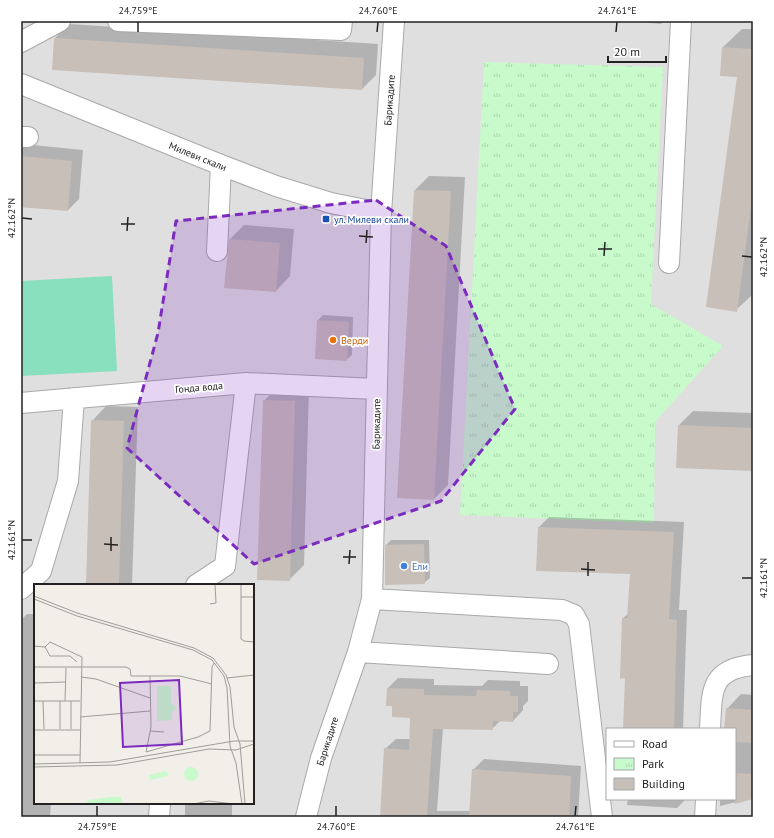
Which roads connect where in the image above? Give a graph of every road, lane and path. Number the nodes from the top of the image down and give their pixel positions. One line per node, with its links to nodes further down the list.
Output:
1 (60, 21): 8 (street)
2 (118, 21): 6 (street)
3 (342, 21): 7 (street)
4 (394, 21): 11 (street, Барикадите)
5 (681, 21): 13 (street)
6 (238, 23): 7 (street)
7 (286, 24)
8 (21, 42)
9 (21, 84): 10 (street, Милеви скали)
10 (221, 165): 11 (street, Милеви скали); 12 (street)
11 (381, 213): 15 (street, Барикадите)
12 (217, 250)
13 (669, 263)
14 (246, 383): 15 (street, Гонда вода); 16 (street, Гонда вода); 18 (street)
15 (376, 389): 20 (street, Барикадите)
16 (74, 398): 17 (street, Гонда вода); 19 (street)
17 (21, 403)
18 (198, 584)
19 (21, 589)
20 (372, 599): 21 (street, Барикадите); 29 (street)
21 (358, 652): 22 (street); 28 (street, Барикадите)
22 (548, 664)
23 (753, 665): 24 (street)
24 (710, 728)
25 (706, 800): 30 (street)
26 (160, 804): 27 (street)
27 (159, 817)
28 (306, 817)
29 (602, 817)
30 (705, 817)

